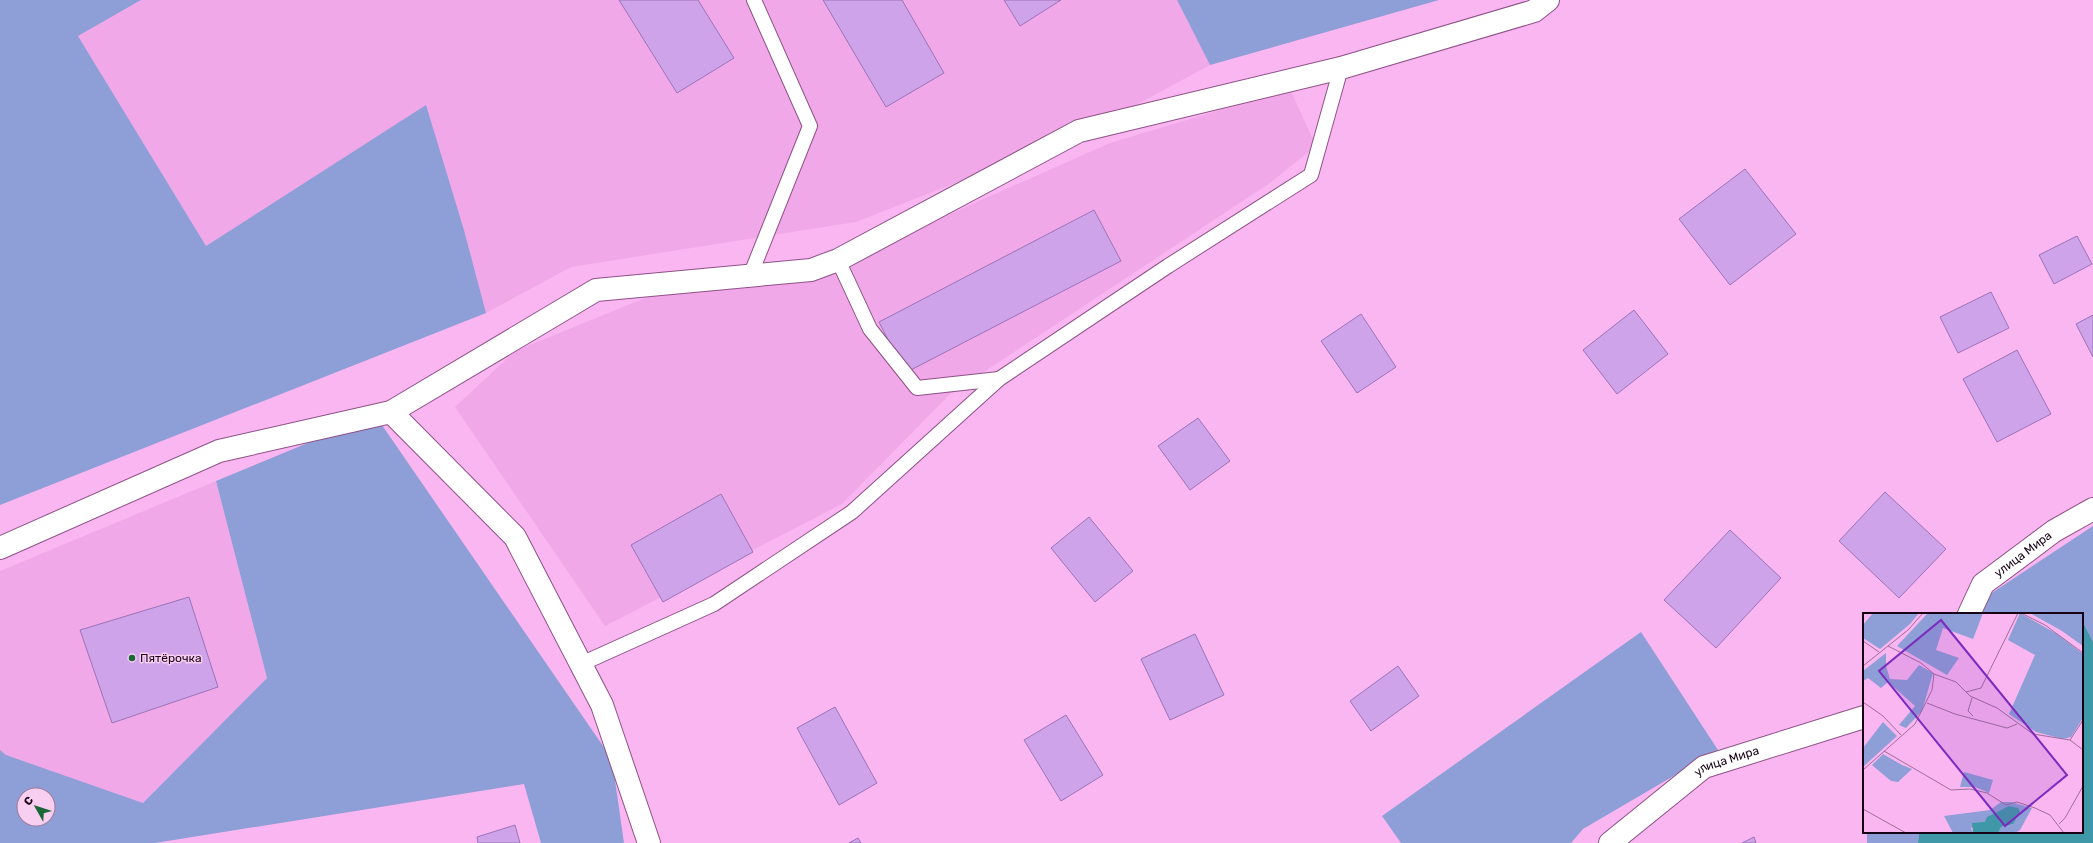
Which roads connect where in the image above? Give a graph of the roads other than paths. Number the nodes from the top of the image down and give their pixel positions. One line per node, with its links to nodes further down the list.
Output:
1 (754, 0): 5 (lane)
2 (1548, 0): 3 (street)
3 (1341, 68): 4 (street); 6 (lane)
4 (838, 260): 5 (street); 6 (lane)
5 (750, 276): 7 (street)
6 (999, 379): 11 (lane)
7 (391, 412): 9 (street); 11 (street)
8 (2093, 509): 10 (street, улица Мира)
9 (0, 548)
10 (1969, 613)
11 (581, 664): 13 (street)
12 (1863, 716): 14 (street, улица Мира)
13 (649, 843)
14 (1610, 843)

